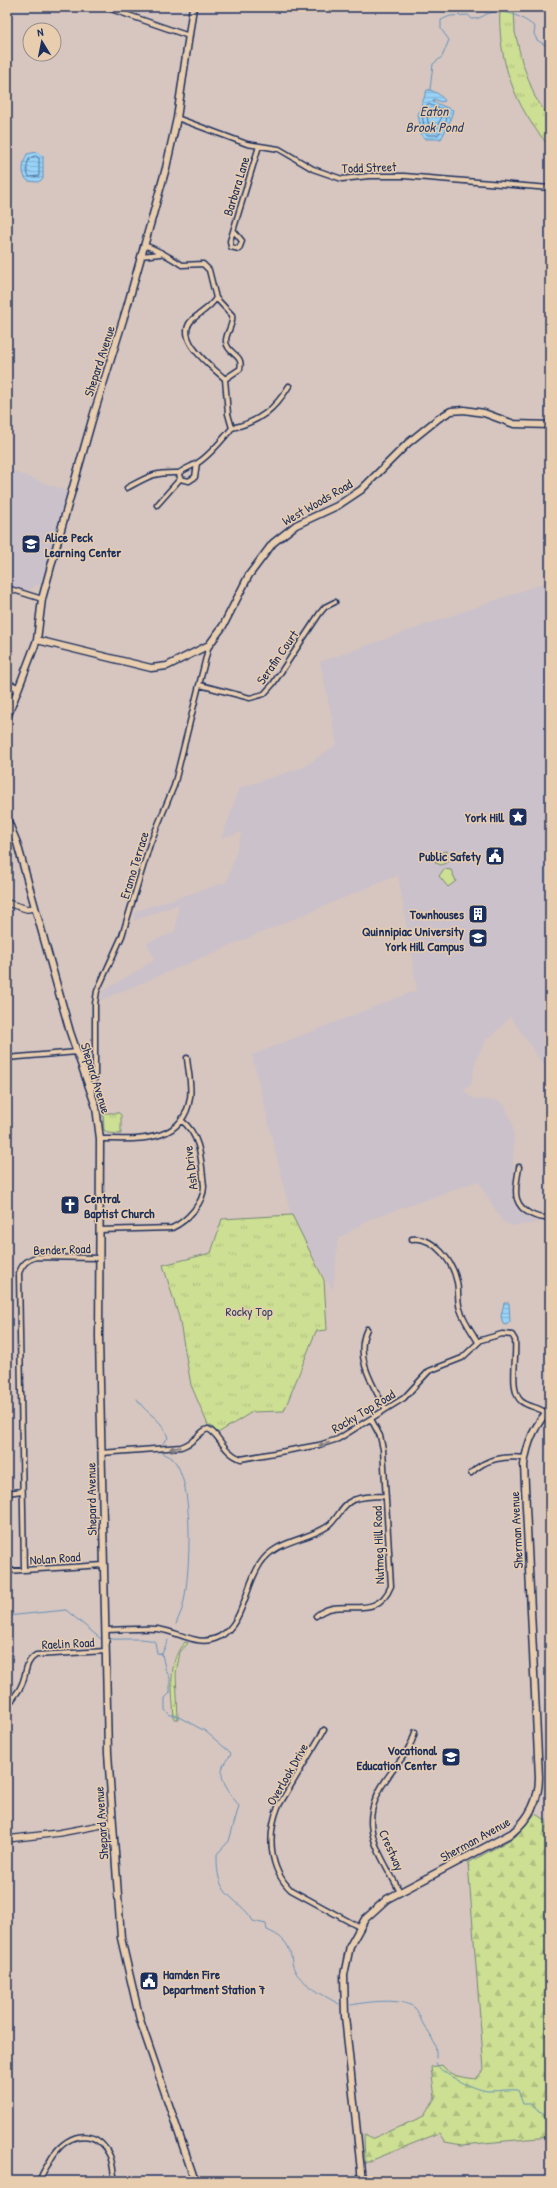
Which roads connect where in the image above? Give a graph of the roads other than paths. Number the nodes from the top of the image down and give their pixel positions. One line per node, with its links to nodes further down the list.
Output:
1 (105, 7): 3 (street)
2 (193, 7): 3 (main road, Shepard Avenue)
3 (189, 36): 4 (main road, Shepard Avenue)
4 (177, 118): 5 (street, Todd Street); 8 (main road, Shepard Avenue)
5 (259, 146): 6 (street, Todd Street); 7 (street, Barbara Lane)
6 (550, 188)
7 (234, 231)
8 (144, 245): 9 (street); 10 (main road, Shepard Avenue)
9 (160, 254): 10 (street); 11 (street)
10 (142, 256): 22 (main road, Shepard Avenue)
11 (216, 298): 12 (street); 12 (street)
12 (224, 379): 15 (street)
13 (289, 386): 15 (street)
14 (550, 425): 25 (main road, West Woods Road)
15 (232, 428): 16 (street)
16 (197, 463): 17 (street); 18 (street)
17 (179, 473): 18 (street); 19 (street)
18 (180, 479): 20 (street)
19 (127, 488)
20 (158, 505)
21 (7, 588): 22 (street)
22 (42, 599): 24 (main road, Shepard Avenue)
23 (335, 602): 27 (street, Serafin Court)
24 (37, 640): 25 (main road, West Woods Road); 28 (main road, Shepard Avenue)
25 (209, 645): 27 (street, Eramo Terrace)
26 (7, 683): 28 (street)
27 (200, 685): 36 (street, Eramo Terrace)
28 (18, 688): 29 (main road, Shepard Avenue)
29 (7, 718)
30 (7, 819): 32 (main road, Shepard Avenue)
31 (7, 902): 32 (street)
32 (35, 908): 33 (main road, Shepard Avenue)
33 (76, 1052): 34 (street); 36 (main road, Shepard Avenue)
34 (7, 1058)
35 (187, 1058): 37 (street)
36 (91, 1092): 38 (main road, Shepard Avenue)
37 (182, 1120): 38 (street); 41 (street, Ash Drive)
38 (100, 1139): 41 (main road, Shepard Avenue)
39 (519, 1167): 40 (street)
40 (550, 1218)
41 (99, 1230): 43 (main road, Shepard Avenue)
42 (412, 1239): 45 (street)
43 (99, 1258): 49 (main road, Shepard Avenue); 52 (street, Bender Road)
44 (367, 1329): 46 (street)
45 (478, 1342): 46 (street, Rocky Top Road); 47 (street, Rocky Top Road)
46 (385, 1408): 48 (street, Rocky Top Road)
47 (548, 1411): 50 (main road, Sherman Avenue)
48 (371, 1419): 49 (street, Rocky Top Road, one-way to 49); 54 (street, Nutmeg Hill Road)
49 (101, 1452): 55 (main road, Shepard Avenue)
50 (525, 1458): 51 (street); 66 (main road, Sherman Avenue)
51 (471, 1473)
52 (22, 1491): 53 (street); 56 (street, Bender Road)
53 (7, 1493)
54 (386, 1496): 58 (street, Nutmeg Hill Road); 59 (street)
55 (104, 1565): 56 (street, Nolan Road); 59 (main road, Shepard Avenue)
56 (24, 1570): 57 (street, Nolan Road)
57 (7, 1572)
58 (316, 1616)
59 (105, 1630): 60 (main road, Shepard Avenue)
60 (106, 1651): 61 (street, Raelin Road); 64 (main road, Shepard Avenue)
61 (12, 1700)
62 (324, 1730): 67 (street, Overlook Drive)
63 (415, 1732): 66 (street, Crestway)
64 (112, 1824): 65 (street); 70 (main road, Shepard Avenue)
65 (7, 1839)
66 (400, 1892): 67 (main road, Sherman Avenue)
67 (359, 1927): 71 (main road, Sherman Avenue)
68 (40, 2181): 69 (street)
69 (115, 2181)
70 (195, 2181)
71 (362, 2181)

